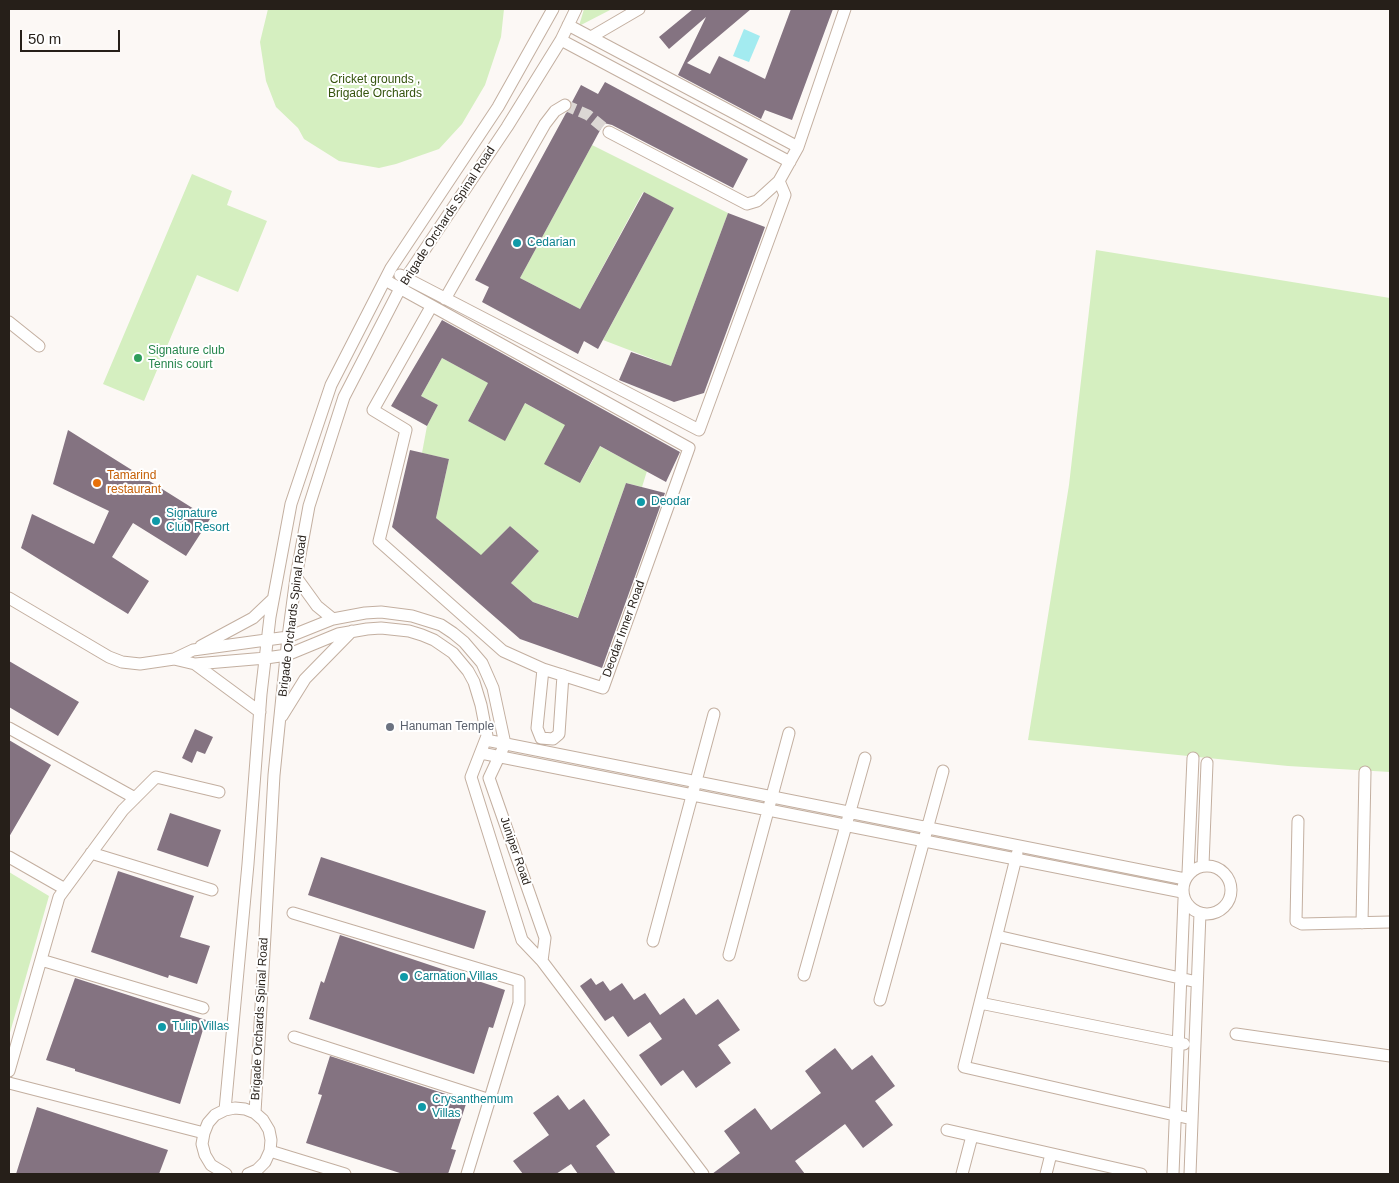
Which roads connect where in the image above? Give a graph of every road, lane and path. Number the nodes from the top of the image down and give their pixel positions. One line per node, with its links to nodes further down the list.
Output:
1 (553, 9): 13 (street, Brigade Orchards Spinal Road)
2 (576, 9): 5 (street, Brigade Orchards Spinal Road)
3 (639, 9): 6 (street)
4 (845, 9): 10 (street)
5 (568, 25): 6 (street); 7 (street, Brigade Orchards Spinal Road)
6 (591, 37): 10 (street)
7 (561, 40): 11 (street); 15 (street, Brigade Orchards Spinal Road)
8 (565, 105): 16 (street)
9 (609, 132): 12 (street)
10 (798, 147): 11 (street)
11 (790, 162): 12 (street)
12 (778, 181): 16 (street)
13 (391, 268): 14 (street, Brigade Orchards Spinal Road); 15 (street)
14 (385, 280): 15 (street); 22 (street, Brigade Orchards Spinal Road)
15 (403, 284): 16 (street); 17 (street); 20 (street, Brigade Orchards Spinal Road)
16 (445, 299)
17 (432, 306): 32 (street, Deodar Inner Road); 33 (street, Deodar Inner Road)
18 (9, 322): 19 (street)
19 (39, 346)
20 (296, 577): 23 (street); 25 (street, Brigade Orchards Spinal Road)
21 (9, 598): 30 (street)
22 (273, 599): 26 (street, Brigade Orchards Spinal Road); 27 (street)
23 (333, 619): 25 (street); 40 (street)
24 (352, 631): 28 (street); 36 (street); 39 (street)
25 (288, 637): 26 (street); 28 (street, Brigade Orchards Spinal Road)
26 (267, 641): 27 (street); 29 (street, Brigade Orchards Spinal Road)
27 (193, 650): 30 (street)
28 (287, 655): 29 (street); 36 (street, Brigade Orchards Spinal Road)
29 (266, 658): 31 (street); 34 (street, Brigade Orchards Spinal Road)
30 (174, 659): 31 (street)
31 (195, 664): 34 (street)
32 (543, 669): 33 (street, Deodar Inner Road); 33 (street)
33 (563, 675)
34 (260, 712): 91 (street, Brigade Orchards Spinal Road)
35 (714, 714): 48 (street)
36 (281, 718): 92 (street, Brigade Orchards Spinal Road)
37 (9, 728): 52 (street)
38 (789, 733): 51 (street)
39 (486, 740): 40 (street); 41 (street)
40 (505, 744): 42 (street, Juniper Road); 48 (street)
41 (481, 753): 42 (street); 76 (street)
42 (500, 757): 50 (street); 76 (street, Juniper Road)
43 (864, 758): 54 (street)
44 (1193, 758): 64 (street)
45 (1207, 763): 63 (street)
46 (943, 772): 57 (street)
47 (1365, 772): 71 (street)
48 (696, 782): 50 (street); 51 (street)
49 (219, 792): 52 (street)
50 (692, 795): 53 (street); 73 (street)
51 (772, 797): 53 (street); 54 (street)
52 (135, 798): 60 (street)
53 (769, 810): 56 (street); 74 (street)
54 (849, 812): 56 (street); 57 (street)
55 (1298, 821): 71 (street)
56 (846, 826): 58 (street); 77 (street)
57 (927, 828): 58 (street); 59 (street)
58 (924, 841): 62 (street); 80 (street)
59 (1019, 846): 62 (street); 64 (street)
60 (91, 854): 65 (street); 66 (street)
61 (9, 857): 65 (street)
62 (1016, 859): 67 (street); 72 (street)
63 (1204, 866): 64 (street); 69 (street)
64 (1186, 876): 67 (street)
65 (65, 889): 75 (street)
66 (212, 890)
67 (1183, 895): 69 (street); 78 (street)
68 (293, 912): 90 (street)
69 (1200, 913): 79 (street)
70 (1390, 922): 71 (street)
71 (1362, 923)
72 (997, 936): 78 (street); 81 (street)
73 (653, 941)
74 (730, 955)
75 (41, 960): 82 (street); 88 (street)
76 (542, 961): 105 (street)
77 (804, 975)
78 (1181, 978): 79 (street); 85 (street)
79 (1197, 982): 86 (street)
80 (880, 1000)
81 (980, 1002): 85 (street); 93 (street)
82 (203, 1008)
83 (1236, 1034): 87 (street)
84 (294, 1037): 90 (street)
85 (1179, 1043): 86 (street); 93 (street)
86 (1195, 1046): 94 (street)
87 (1390, 1056)
88 (9, 1071)
89 (9, 1083): 96 (street)
90 (490, 1100): 104 (street)
91 (225, 1110): 92 (street); 96 (street)
92 (255, 1113): 98 (street)
93 (1176, 1115): 94 (street); 109 (street)
94 (1192, 1119): 110 (street)
95 (947, 1130): 97 (street)
96 (204, 1133): 101 (street)
97 (972, 1136): 99 (street); 106 (street)
98 (270, 1151): 102 (street); 103 (street)
99 (1051, 1154): 100 (street); 107 (street)
100 (1125, 1172): 108 (street)
101 (221, 1173)
102 (248, 1174)
103 (345, 1174)
104 (467, 1174)
105 (703, 1174)
106 (962, 1174)
107 (1046, 1174)
108 (1141, 1174)
109 (1173, 1174)
110 (1190, 1174)

